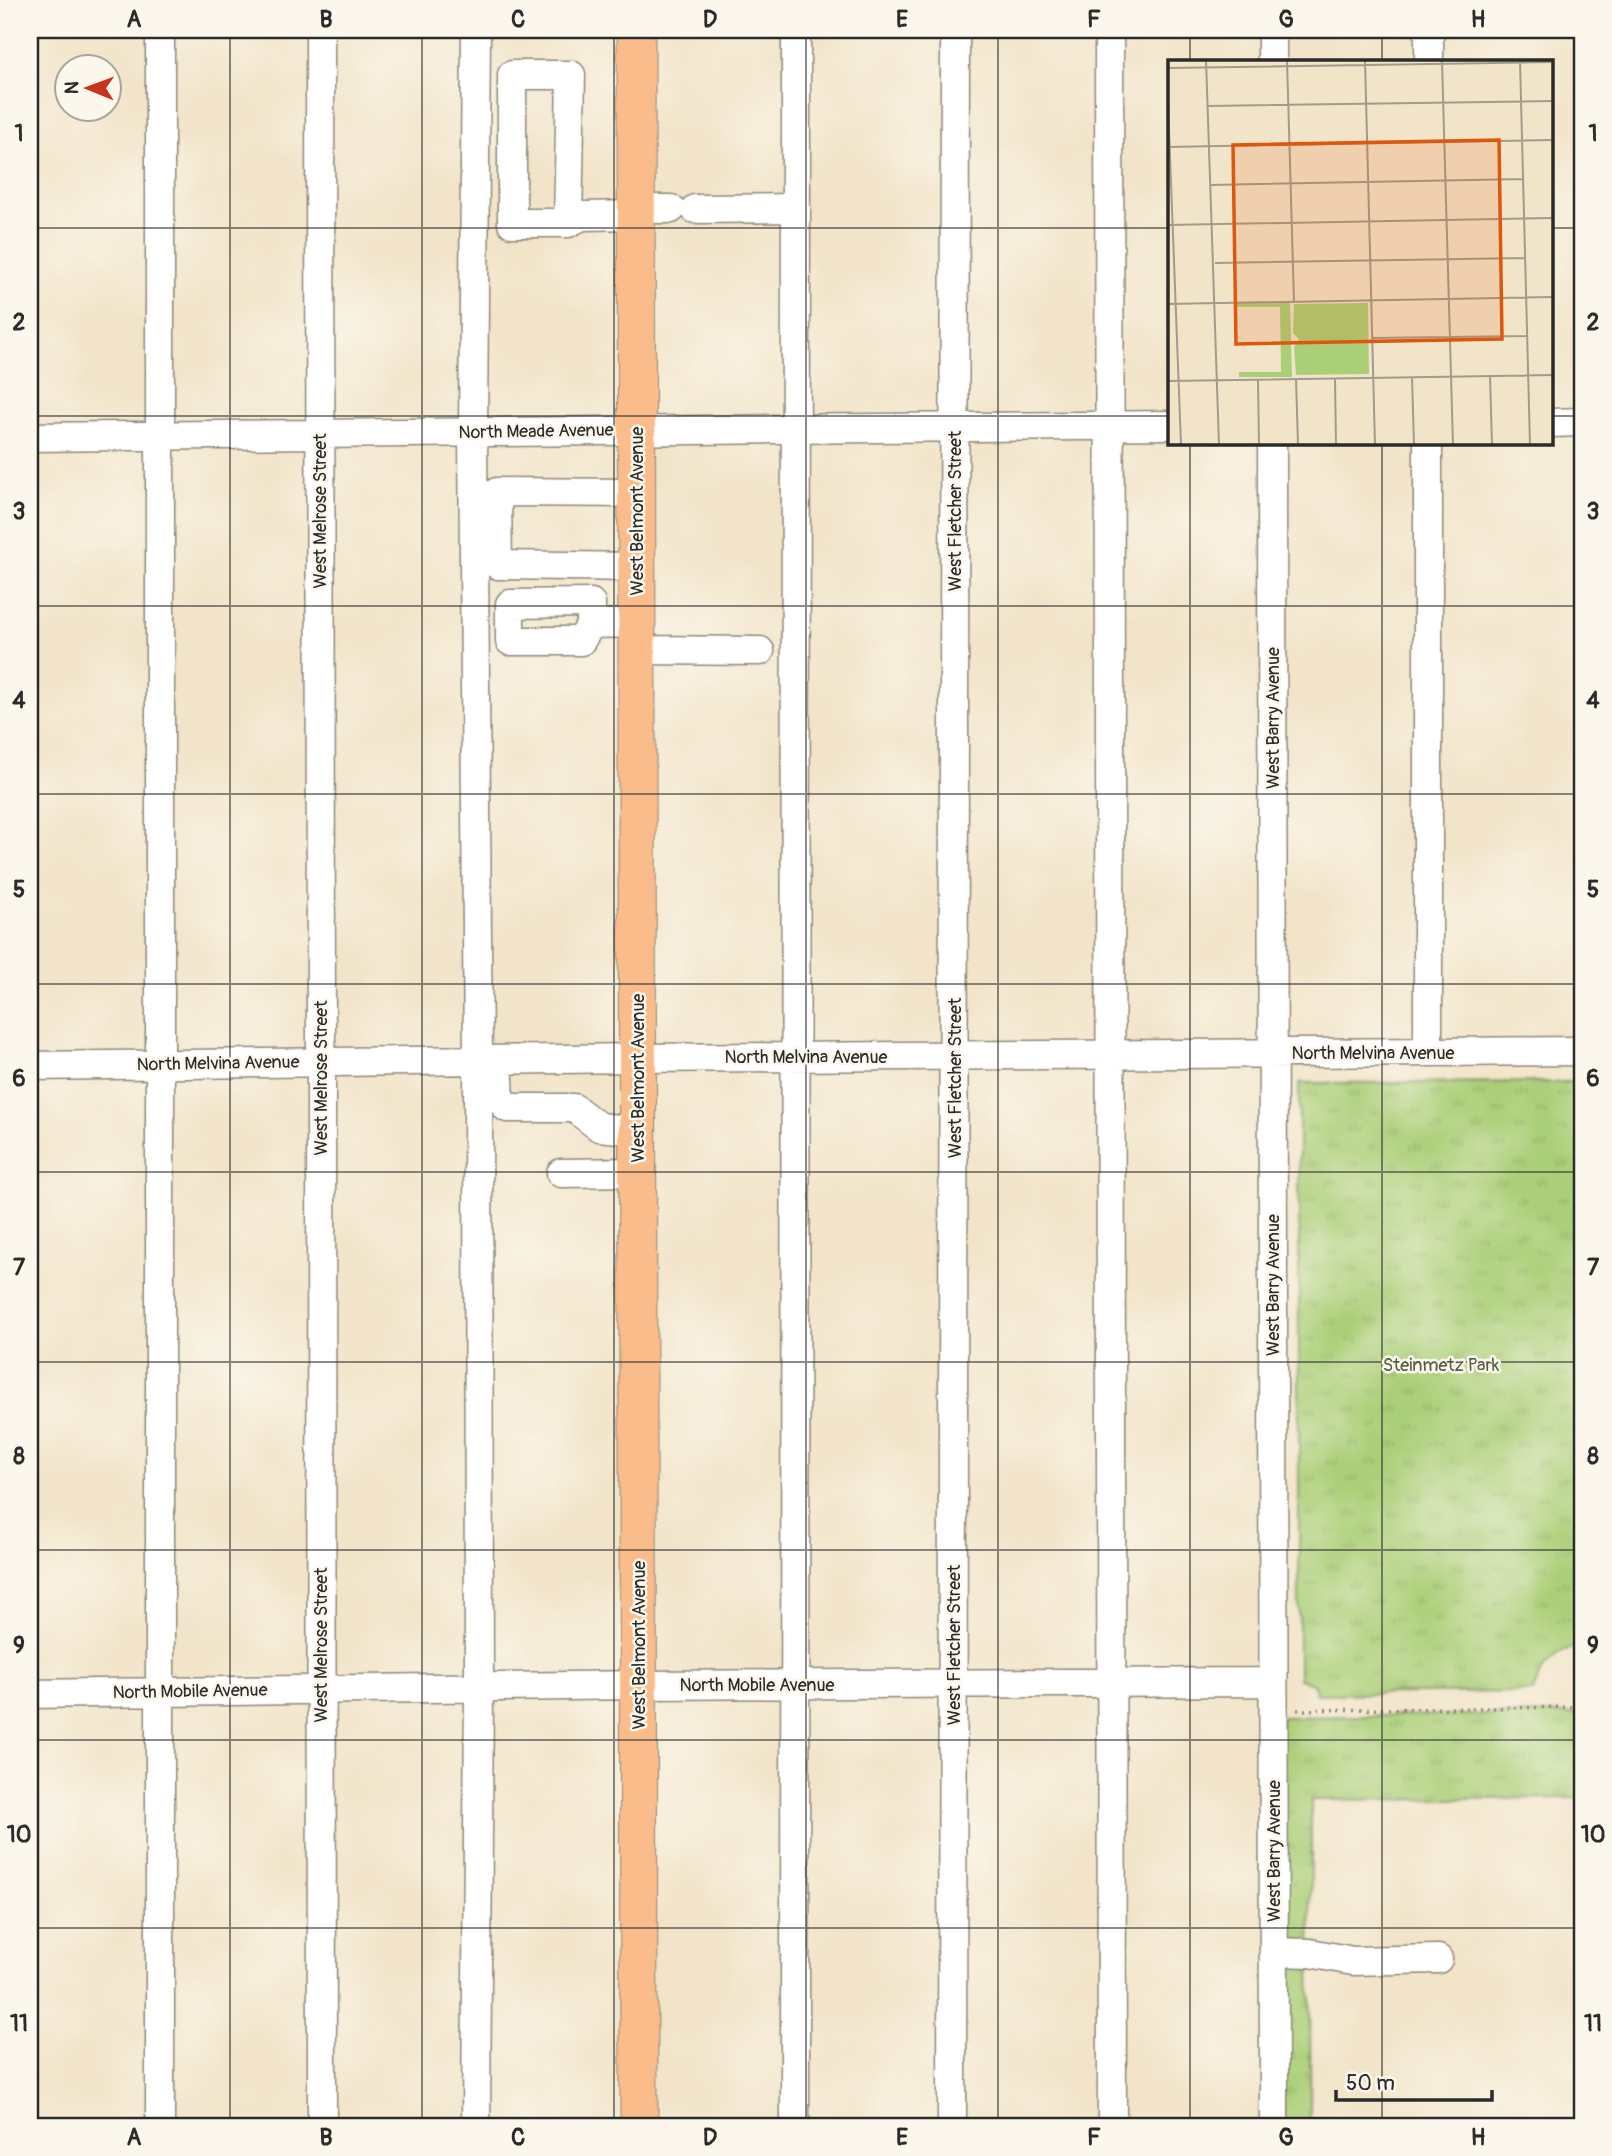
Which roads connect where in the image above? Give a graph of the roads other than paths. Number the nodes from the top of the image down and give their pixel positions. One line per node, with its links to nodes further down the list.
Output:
1 (160, 30): 26 (street)
2 (320, 30): 25 (street, West Melrose Street)
3 (476, 30): 15 (street)
4 (636, 30): 13 (main road, West Belmont Avenue)
5 (796, 30): 12 (street)
6 (955, 30): 21 (street, West Fletcher Street)
7 (1109, 30): 20 (street)
8 (1272, 30): 10 (street)
9 (1429, 30): 11 (street)
10 (1272, 60)
11 (1429, 60)
12 (795, 208): 13 (street); 22 (street)
13 (660, 210): 16 (street); 23 (main road, West Belmont Avenue)
14 (512, 211): 15 (street); 16 (street); 16 (street)
15 (475, 213): 24 (street)
16 (568, 223)
17 (1582, 422): 18 (street)
18 (1552, 423)
19 (1168, 425): 20 (street, North Meade Avenue)
20 (1110, 426): 21 (street, North Meade Avenue); 38 (street)
21 (955, 427): 22 (street, North Meade Avenue); 39 (street, West Fletcher Street)
22 (795, 428): 23 (street, North Meade Avenue); 40 (street)
23 (637, 429): 24 (street, North Meade Avenue); 30 (main road, West Belmont Avenue)
24 (473, 432): 25 (street, North Meade Avenue); 42 (street)
25 (320, 434): 26 (street, North Meade Avenue); 43 (street, West Melrose Street)
26 (160, 436): 27 (street, North Meade Avenue); 44 (street)
27 (30, 438)
28 (1272, 444): 37 (street, West Barry Avenue)
29 (1428, 444): 36 (street)
30 (637, 493): 31 (main road, West Belmont Avenue); 31 (street)
31 (637, 567): 33 (main road, West Belmont Avenue)
32 (592, 624): 33 (street)
33 (637, 636): 34 (street); 41 (main road, West Belmont Avenue)
34 (760, 650)
35 (1582, 1051): 36 (street, North Melvina Avenue)
36 (1428, 1052): 37 (street, North Melvina Avenue)
37 (1273, 1053): 38 (street, North Melvina Avenue); 49 (street, West Barry Avenue)
38 (1111, 1055): 39 (street, North Melvina Avenue); 50 (street)
39 (955, 1056): 40 (street, North Melvina Avenue); 52 (street, West Fletcher Street)
40 (795, 1057): 41 (street, North Melvina Avenue); 51 (street)
41 (638, 1058): 42 (street, North Melvina Avenue); 46 (main road, West Belmont Avenue)
42 (488, 1060): 43 (street, North Melvina Avenue); 46 (street); 54 (street)
43 (321, 1062): 44 (street, North Melvina Avenue); 55 (street, West Melrose Street)
44 (160, 1064): 45 (street, North Melvina Avenue); 56 (street)
45 (30, 1066)
46 (638, 1131): 47 (main road, West Belmont Avenue)
47 (638, 1172): 48 (street); 53 (main road, West Belmont Avenue)
48 (561, 1173)
49 (1273, 1682): 50 (street, North Mobile Avenue); 58 (street, West Barry Avenue)
50 (1112, 1683): 52 (street, North Mobile Avenue); 66 (street)
51 (795, 1684): 52 (street, North Mobile Avenue); 53 (street, North Mobile Avenue); 64 (street)
52 (954, 1684): 65 (street, West Fletcher Street)
53 (639, 1685): 54 (street, North Mobile Avenue); 63 (main road, West Belmont Avenue)
54 (479, 1688): 55 (street, North Mobile Avenue); 62 (street)
55 (321, 1690): 56 (street, North Mobile Avenue); 61 (street, West Melrose Street)
56 (160, 1692): 57 (street, North Mobile Avenue); 60 (street)
57 (30, 1694)
58 (1274, 1952): 59 (street); 67 (street, West Barry Avenue)
59 (1438, 1959)
60 (160, 2126)
61 (322, 2126)
62 (477, 2126)
63 (639, 2126)
64 (795, 2126)
65 (952, 2126)
66 (1112, 2126)
67 (1274, 2126)

